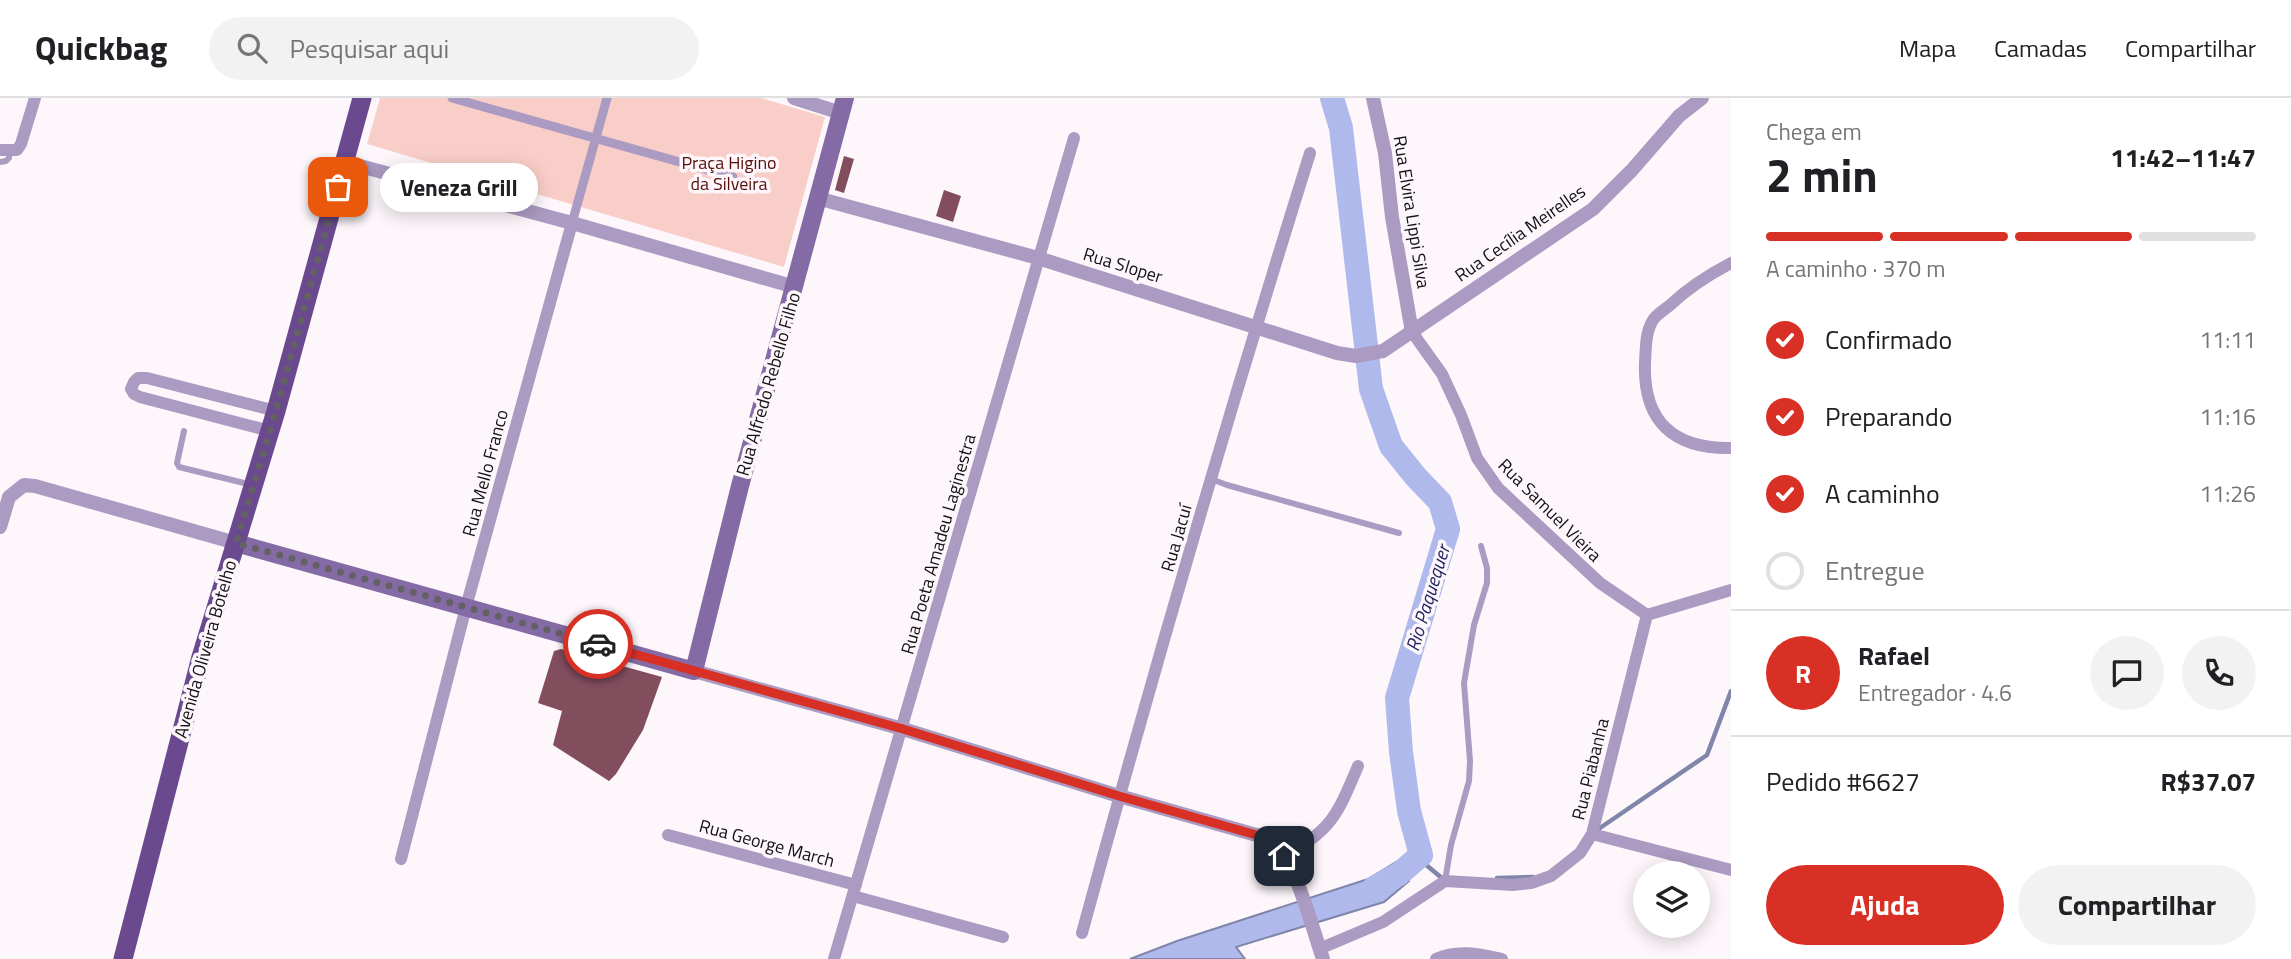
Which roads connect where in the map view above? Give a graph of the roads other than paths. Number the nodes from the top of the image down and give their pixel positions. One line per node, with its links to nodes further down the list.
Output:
1 (35, 98): 11 (street)
2 (362, 98): 13 (main road, Avenida Oliveira Botelho)
3 (452, 98): 9 (street)
4 (607, 98): 9 (street, Rua Mello Franco)
5 (794, 98): 8 (street)
6 (1373, 98): 22 (street, Rua Elvira Lippi Silva)
7 (1702, 98): 22 (street, Rua Cecília Meirelles)
8 (843, 106): 16 (main road, Rua Alfredo Rebello Filho)
9 (594, 138): 15 (street); 17 (street, Rua Mello Franco)
10 (1074, 138): 18 (street, Rua Poeta Amadeu Laginestra)
11 (4, 150): 14 (lane)
12 (1310, 153): 21 (street, Rua Jacuí)
13 (345, 162): 17 (street); 23 (main road, Avenida Oliveira Botelho)
14 (0, 163)
15 (733, 177)
16 (817, 198): 18 (street, Rua Sloper); 20 (main road, Rua Alfredo Rebello Filho)
17 (572, 223): 20 (street); 34 (street, Rua Mello Franco)
18 (1038, 258): 21 (street, Rua Sloper); 37 (street, Rua Poeta Amadeu Laginestra)
19 (1731, 263): 26 (street)
20 (795, 287): 36 (main road, Rua Alfredo Rebello Filho)
21 (1256, 327): 22 (street, Rua Sloper); 27 (street, Rua Jacuí)
22 (1412, 332): 35 (street, Rua Samuel Vieira)
23 (275, 411): 25 (main road, Avenida Oliveira Botelho); 25 (street)
24 (184, 431): 28 (lane)
25 (270, 431): 28 (main road, Avenida Oliveira Botelho)
26 (1731, 448)
27 (1212, 478): 30 (lane); 39 (street, Rua Jacuí)
28 (253, 485): 31 (main road, Avenida Oliveira Botelho)
29 (0, 527): 31 (street)
30 (1399, 533)
31 (236, 543): 34 (main road); 50 (main road, Avenida Oliveira Botelho)
32 (1480, 547): 45 (lane)
33 (1731, 590): 35 (street)
34 (466, 607): 36 (main road); 43 (street, Rua Mello Franco)
35 (1647, 615): 40 (street, Rua Piabanha)
36 (694, 671): 37 (street)
37 (903, 729): 39 (street); 46 (street, Rua Poeta Amadeu Laginestra)
38 (1358, 766): 42 (street)
39 (1119, 796): 42 (street); 47 (street, Rua Jacuí)
40 (1592, 834): 44 (street); 45 (street, Rua Piabanha)
41 (668, 835): 46 (street, Rua George March)
42 (1284, 856): 49 (street)
43 (401, 859)
44 (1731, 870)
45 (1445, 881): 49 (street)
46 (855, 890): 48 (street, Rua George March); 51 (street, Rua Poeta Amadeu Laginestra)
47 (1082, 933)
48 (1003, 937)
49 (1321, 954)
50 (123, 959)
51 (834, 959)
52 (1436, 959): 53 (street)
53 (1502, 959)

